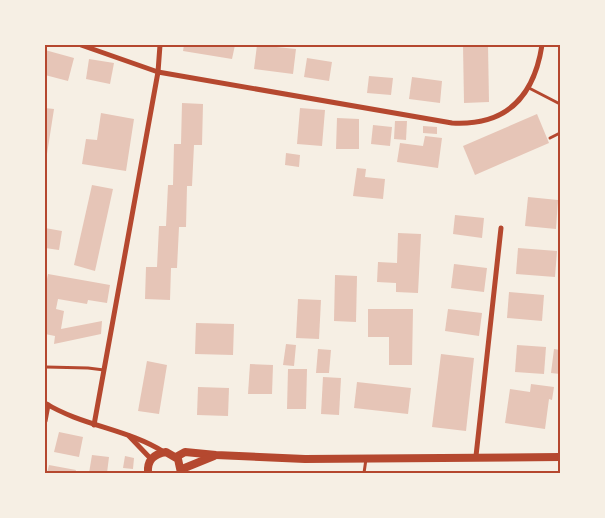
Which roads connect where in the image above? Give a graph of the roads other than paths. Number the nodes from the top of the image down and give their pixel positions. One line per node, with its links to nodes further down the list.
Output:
1 (82, 45): 4 (street)
2 (160, 45): 4 (street)
3 (542, 45): 5 (street)
4 (158, 72): 5 (street); 11 (street)
5 (529, 88): 6 (lane)
6 (560, 104)
7 (560, 133): 8 (lane)
8 (550, 138)
9 (501, 228): 19 (street)
10 (46, 367): 11 (lane)
11 (104, 371): 14 (street)
12 (47, 404): 13 (street); 14 (street)
13 (45, 421)
14 (94, 425): 15 (street)
15 (128, 436): 16 (street); 22 (street)
16 (164, 452): 18 (street); 22 (street)
17 (216, 455): 18 (street); 20 (street); 23 (street)
18 (176, 456): 23 (street)
19 (476, 456): 20 (street); 21 (street)
20 (366, 457): 25 (lane)
21 (560, 457)
22 (152, 459): 24 (street)
23 (182, 471)
24 (148, 473)
25 (364, 473)

